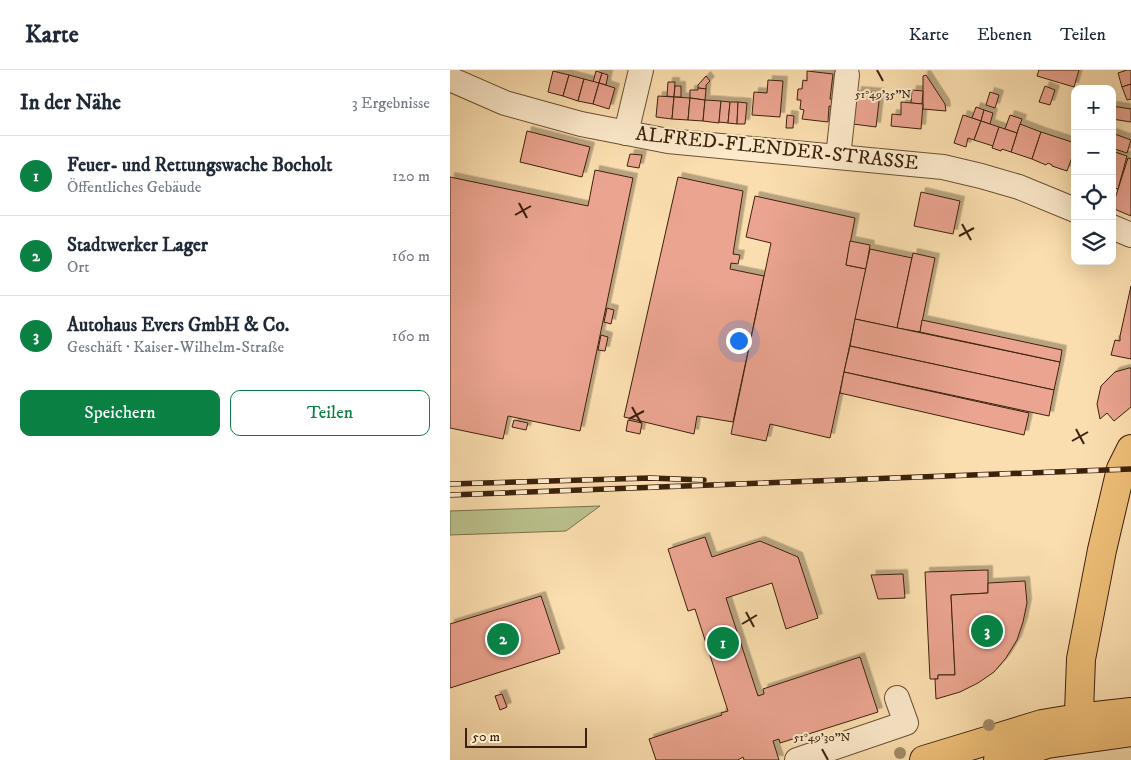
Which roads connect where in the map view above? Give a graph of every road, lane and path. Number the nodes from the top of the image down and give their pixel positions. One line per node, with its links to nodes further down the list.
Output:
1 (641, 70): 4 (street)
2 (847, 75): 5 (street)
3 (450, 80): 4 (street, ALFRED-FLENDER-STRASSE)
4 (626, 133): 5 (street, ALFRED-FLENDER-STRASSE)
5 (838, 157): 6 (street, ALFRED-FLENDER-STRASSE)
6 (1071, 208)
7 (1116, 229): 8 (street)
8 (1131, 235)
9 (1131, 450): 12 (main road)
10 (897, 698): 14 (street)
11 (1131, 712): 12 (main road)
12 (1078, 728): 13 (main road); 15 (main road); 16 (main road)
13 (1131, 732)
14 (797, 760)
15 (924, 760)
16 (998, 760)

